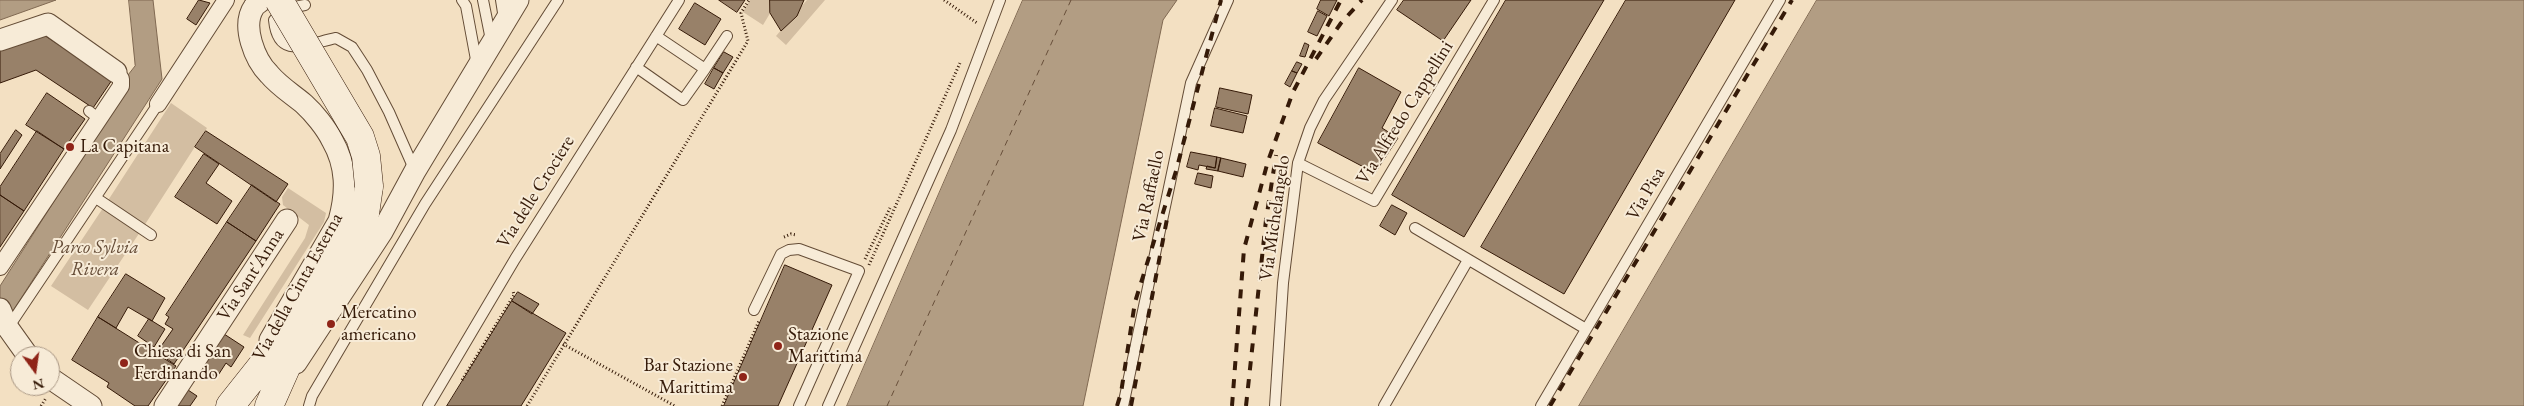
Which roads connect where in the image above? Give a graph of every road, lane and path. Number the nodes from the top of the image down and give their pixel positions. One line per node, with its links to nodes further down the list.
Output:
1 (226, 0): 28 (street)
2 (262, 0): 46 (street, Via della Cinta Esterna)
3 (462, 0): 24 (lane)
4 (483, 0): 22 (lane)
5 (500, 0): 17 (lane)
6 (518, 0): 17 (street, Via della Cinta Esterna)
7 (558, 0): 49 (lane)
8 (679, 0): 19 (lane, Via delle Crociere)
9 (749, 0): 42 (path)
10 (944, 0): 18 (path)
11 (1000, 0): 55 (lane)
12 (1228, 0): 56 (lane, Via Raffaello)
13 (1392, 0): 29 (lane, Via Michelangelo)
14 (1494, 0): 29 (lane, Via Alfredo Cappellini)
15 (1780, 0): 41 (lane, Via Pisa)
16 (292, 2): 30 (lane); 38 (main road, Via della Cinta Esterna, bridge)
17 (505, 23): 22 (street, Via della Cinta Esterna)
18 (974, 31)
19 (656, 36): 25 (lane, Via delle Crociere); 26 (lane)
20 (727, 36): 26 (lane)
21 (0, 40): 27 (street)
22 (492, 44): 24 (street, Via della Cinta Esterna)
23 (962, 58): 37 (path)
24 (477, 66): 30 (street, Via della Cinta Esterna)
25 (636, 67): 26 (lane); 50 (lane, Via delle Crociere)
26 (705, 69)
27 (116, 72): 36 (street)
28 (158, 104): 31 (lane)
29 (1298, 163): 57 (lane, Via Michelangelo)
30 (415, 171): 45 (street, Via della Cinta Esterna)
31 (96, 198): 34 (lane); 40 (lane)
32 (287, 220): 48 (street, Via Sant'Anna)
33 (1415, 228): 35 (lane)
34 (151, 235)
35 (1468, 260): 41 (lane); 58 (lane)
36 (0, 267)
37 (868, 268)
38 (319, 294): 45 (main road, Via della Cinta Esterna); 46 (main road, Via della Cinta Esterna)
39 (754, 310): 53 (path); 54 (lane)
40 (4, 318): 43 (street)
41 (1586, 329): 59 (lane, Via Pisa)
42 (563, 344): 51 (path); 52 (path)
43 (22, 346)
44 (60, 385): 47 (street)
45 (272, 399)
46 (233, 402)
47 (91, 406)
48 (165, 406)
49 (308, 406)
50 (428, 406)
51 (527, 406)
52 (675, 406)
53 (722, 406)
54 (799, 406)
55 (828, 406)
56 (1123, 406)
57 (1275, 406)
58 (1384, 406)
59 (1541, 406)

